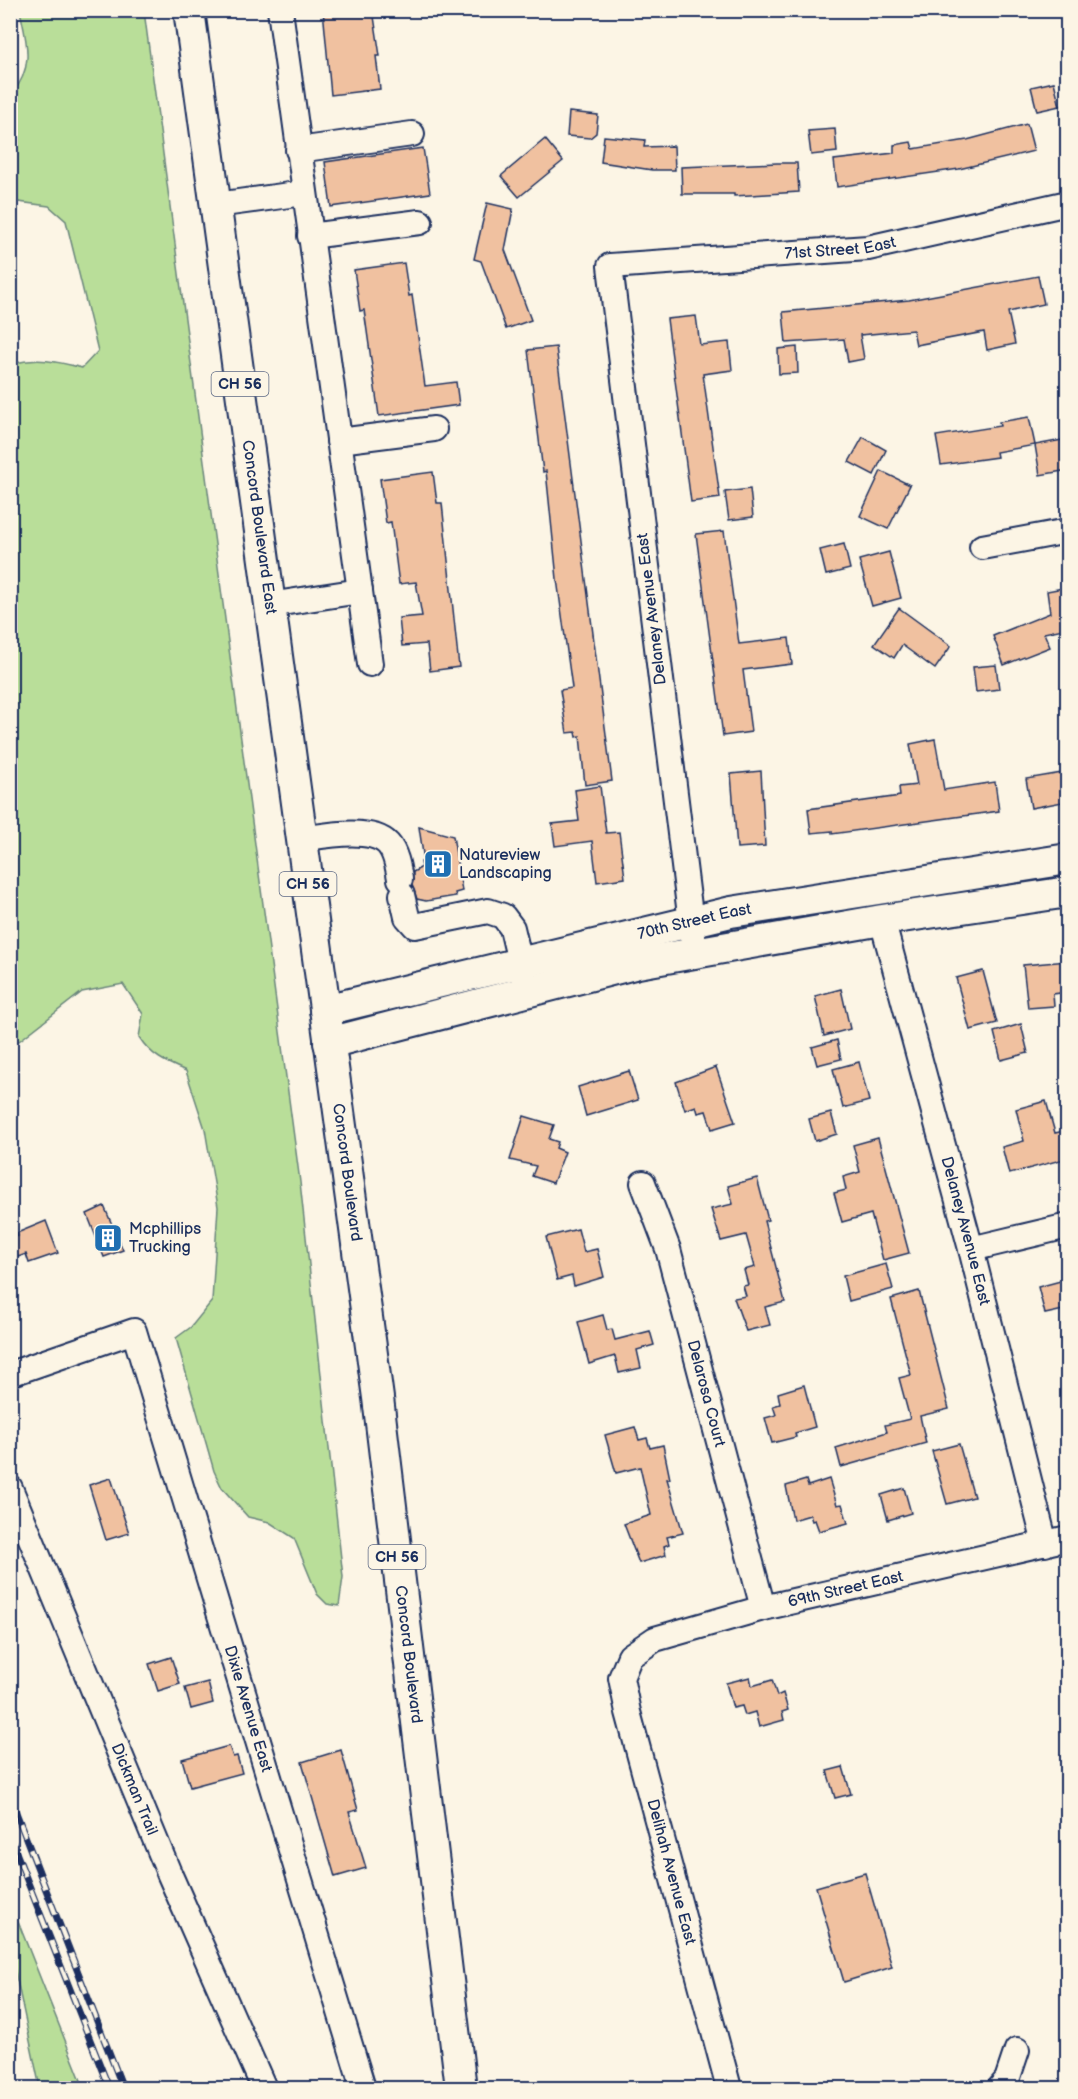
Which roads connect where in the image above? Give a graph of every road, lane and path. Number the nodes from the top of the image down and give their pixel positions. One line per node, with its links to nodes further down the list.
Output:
1 (189, 10): 7 (main road, Concord Boulevard East / CH 56)
2 (280, 10): 4 (street)
3 (412, 134): 4 (street)
4 (298, 150): 5 (street)
5 (304, 194): 7 (street); 9 (street)
6 (1068, 203): 10 (street, 71st Street East)
7 (216, 205): 16 (main road, Concord Boulevard East / CH 56)
8 (420, 222): 9 (street)
9 (310, 236): 12 (street)
10 (610, 266): 22 (street, Delaney Avenue East)
11 (434, 429): 12 (street)
12 (339, 441): 15 (street)
13 (1068, 531): 14 (street)
14 (982, 547)
15 (360, 591): 16 (street); 17 (street)
16 (269, 605): 18 (main road, Concord Boulevard East / CH 56)
17 (370, 664)
18 (301, 838): 24 (street); 26 (main road, Concord Boulevard East / CH 56)
19 (1068, 859): 22 (main road, 70th Street East)
20 (1068, 892): 21 (main road, 70th Street East)
21 (882, 920): 23 (main road, 70th Street East); 30 (street, Delaney Avenue East)
22 (689, 921): 23 (street, Delaney Avenue East); 24 (main road, 70th Street East)
23 (697, 952): 25 (main road, 70th Street East)
24 (519, 962): 25 (street); 26 (main road, 70th Street East)
25 (527, 992): 27 (main road, 70th Street East)
26 (325, 1010): 27 (main road, Concord Boulevard East / CH 56)
27 (329, 1043): 39 (main road, Concord Boulevard / CH 56)
28 (643, 1183): 34 (street, Delarosa Court)
29 (1068, 1226): 30 (street)
30 (971, 1249): 33 (street, Delaney Avenue East)
31 (10, 1374): 38 (street, Dixie Avenue East)
32 (10, 1488): 37 (street, Dickman Trail)
33 (1056, 1541): 34 (street, 69th Street East)
34 (763, 1608): 35 (street, 69th Street East)
35 (630, 1656): 40 (street, Delihah Avenue East)
36 (1017, 2050): 41 (street)
37 (264, 2088)
38 (363, 2088)
39 (461, 2088)
40 (729, 2088)
41 (1000, 2088)

